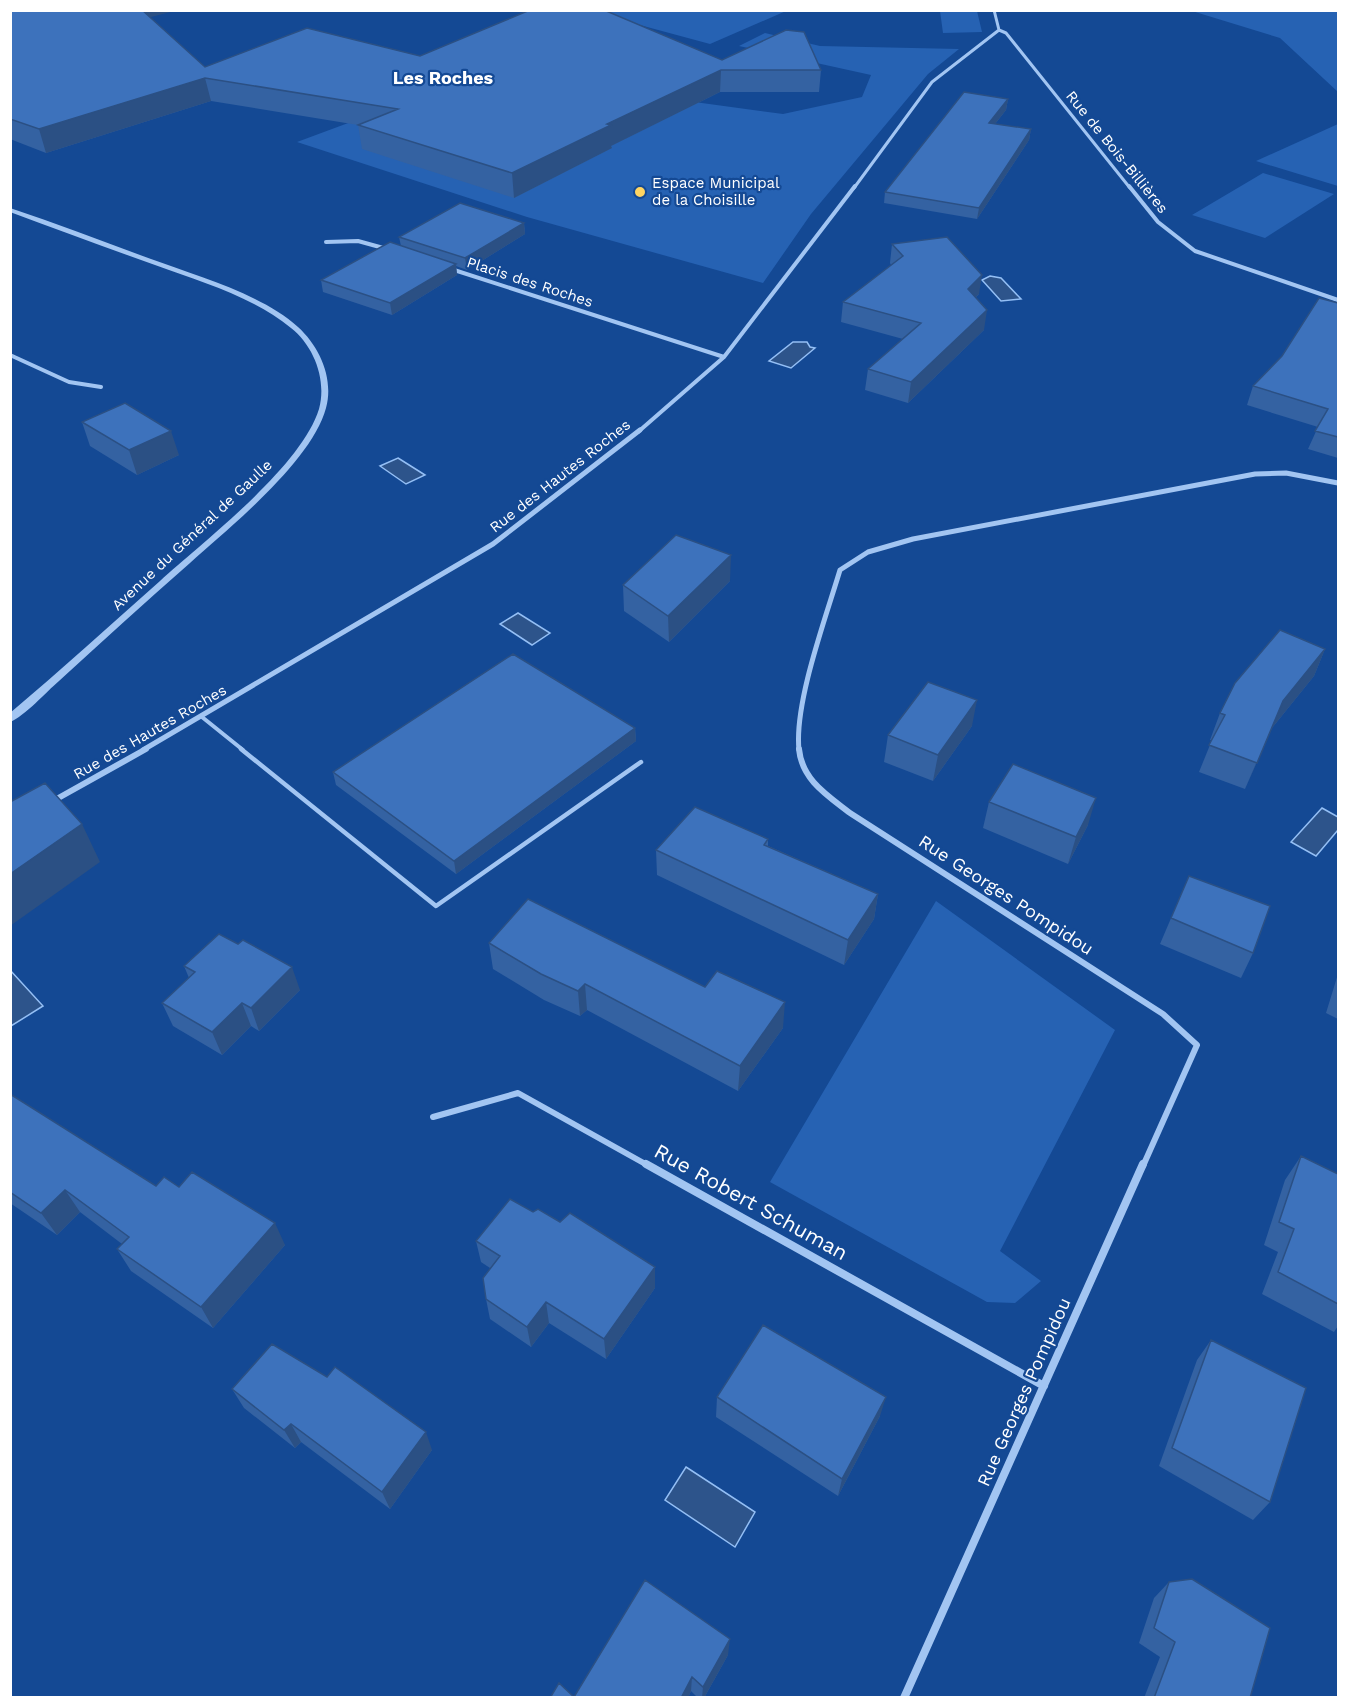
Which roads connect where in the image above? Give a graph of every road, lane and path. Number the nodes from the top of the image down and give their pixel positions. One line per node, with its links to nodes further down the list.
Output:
1 (994, 10): 2 (street)
2 (999, 30): 7 (street, Rue de Bois-Billières); 9 (street, Rue des Hautes Roches)
3 (10, 210): 13 (street, Avenue du Général de Gaulle)
4 (326, 242): 5 (street)
5 (390, 250)
6 (446, 268): 9 (street, Placis des Roches)
7 (1338, 300)
8 (10, 356): 10 (street)
9 (724, 357): 12 (street, Rue des Hautes Roches)
10 (101, 387)
11 (1338, 483): 17 (street, Rue Georges Pompidou)
12 (202, 717): 14 (lane); 15 (street, Rue des Hautes Roches)
13 (10, 719)
14 (641, 762)
15 (51, 802)
16 (433, 1117): 17 (street, Rue Robert Schuman)
17 (1044, 1386): 18 (street, Rue Georges Pompidou)
18 (904, 1698)

